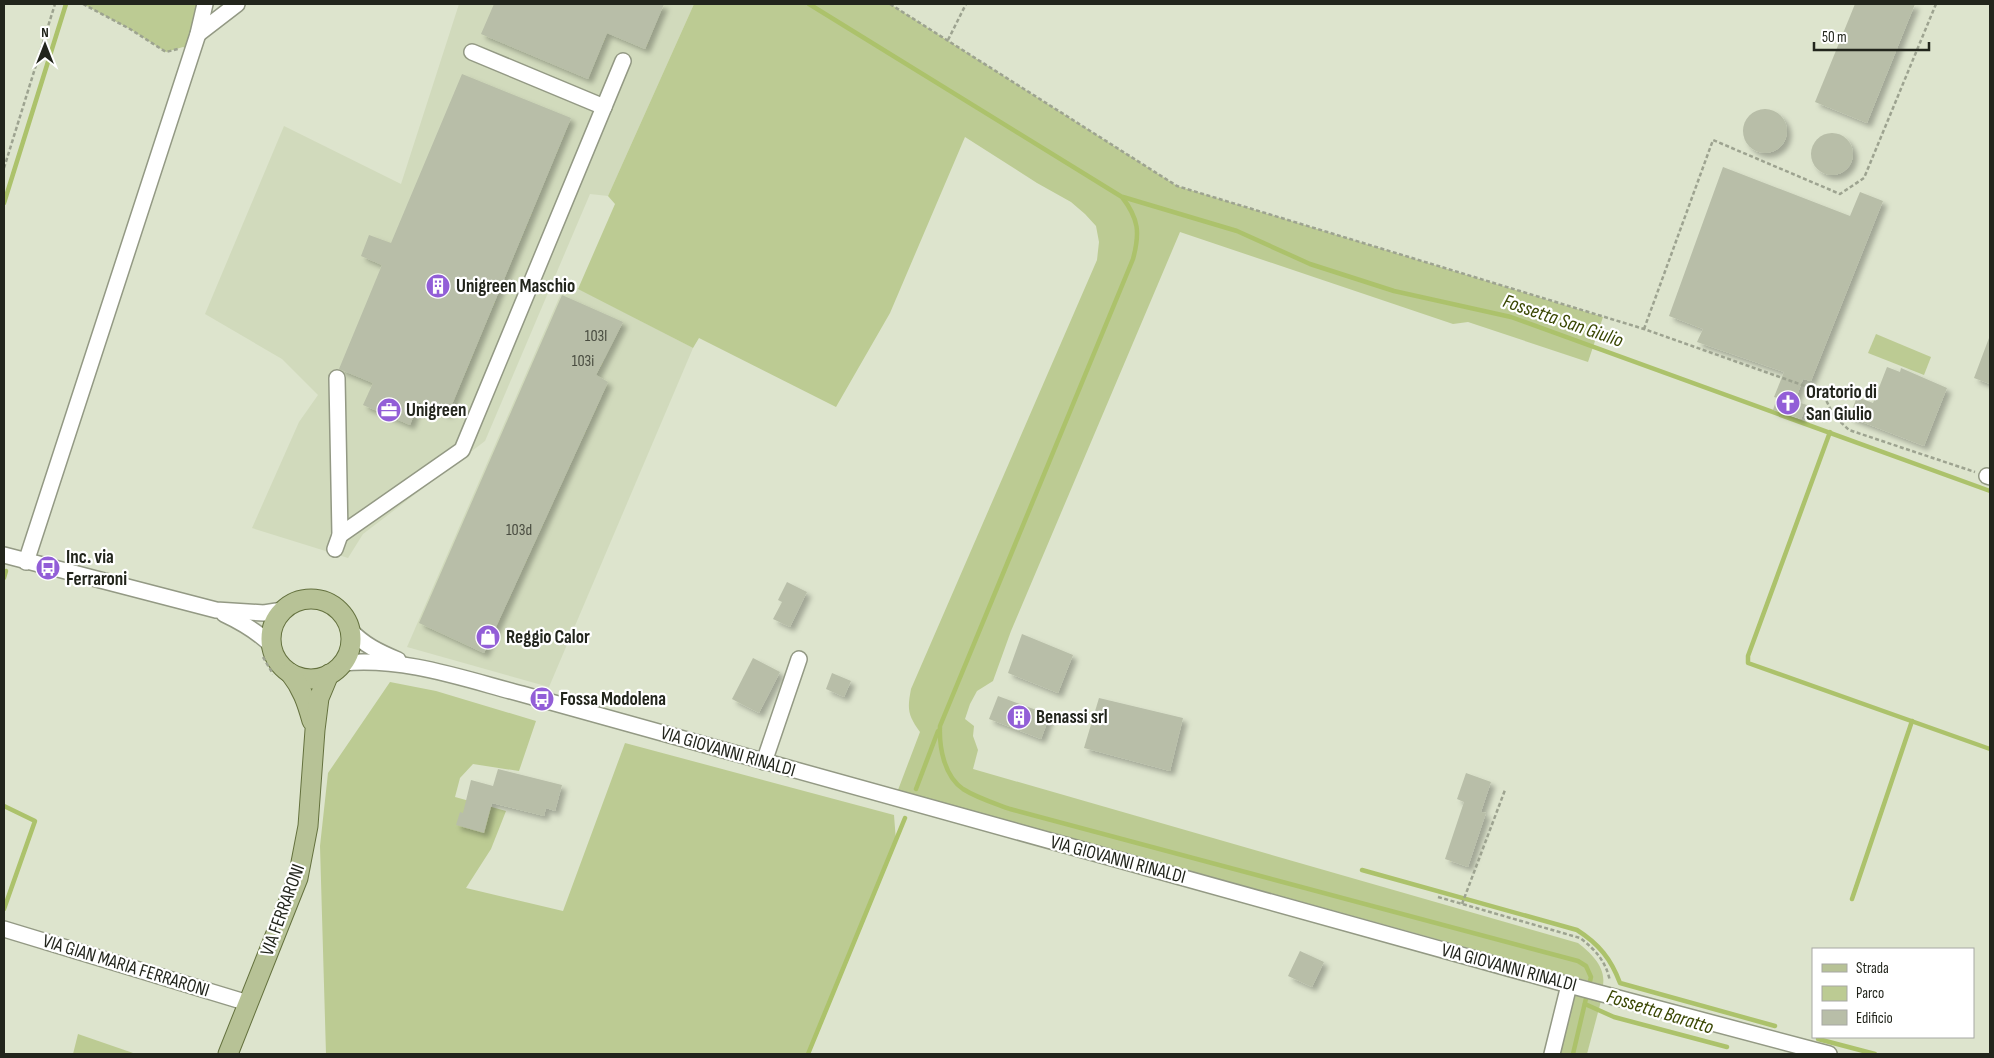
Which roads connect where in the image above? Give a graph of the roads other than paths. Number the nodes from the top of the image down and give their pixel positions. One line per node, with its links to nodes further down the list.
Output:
1 (205, 4): 3 (street)
2 (237, 4): 3 (street)
3 (198, 34): 9 (street)
4 (472, 52): 6 (street)
5 (624, 61): 6 (street)
6 (604, 107): 7 (street)
7 (337, 378)
8 (4, 555): 9 (street)
9 (26, 562): 10 (street)
10 (216, 610): 11 (street); 13 (street)
11 (283, 610): 12 (main road); 13 (main road)
12 (350, 630): 15 (street, VIA GIOVANNI RINALDI); 16 (main road)
13 (271, 645): 17 (main road)
14 (799, 659): 19 (street)
15 (408, 665): 16 (street, VIA GIOVANNI RINALDI); 19 (street, VIA GIOVANNI RINALDI)
16 (336, 669): 17 (main road); 18 (main road, VIA FERRARONI)
17 (290, 673): 18 (main road, VIA FERRARONI)
18 (315, 730): 22 (main road, VIA FERRARONI)
19 (764, 762): 21 (street, VIA GIOVANNI RINALDI)
20 (4, 929): 22 (street, VIA GIAN MARIA FERRARONI)
21 (1573, 986): 24 (street); 25 (street, VIA GIOVANNI RINALDI)
22 (248, 1003): 23 (main road, VIA FERRARONI)
23 (228, 1054)
24 (1552, 1054)
25 (1829, 1054)

